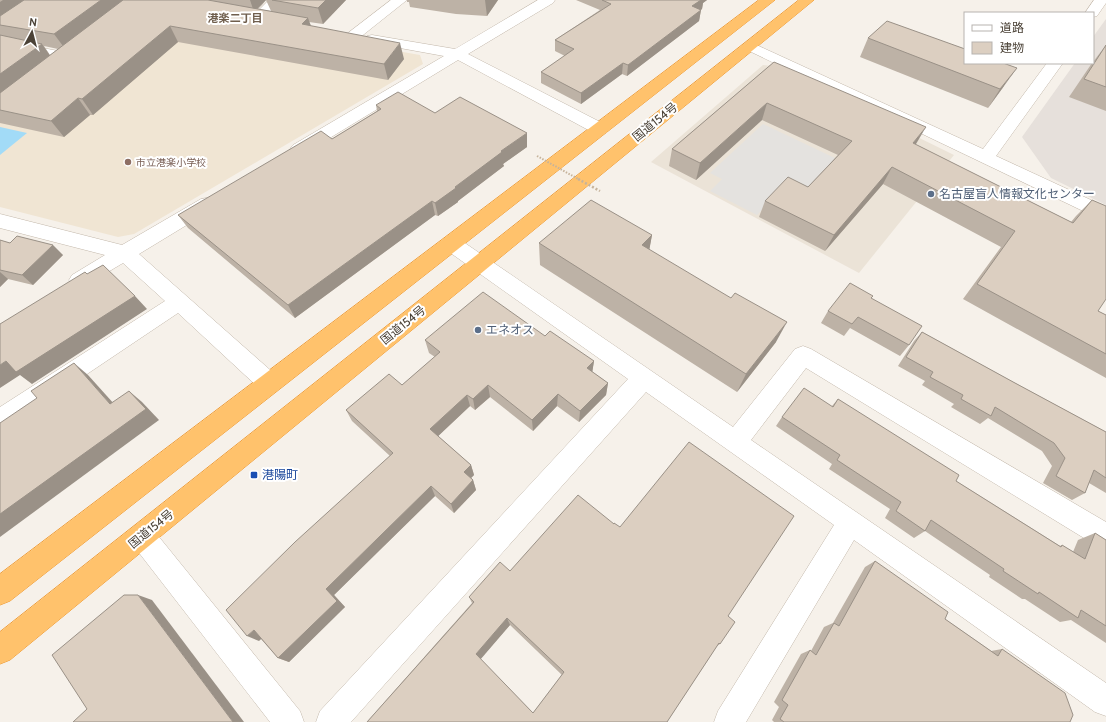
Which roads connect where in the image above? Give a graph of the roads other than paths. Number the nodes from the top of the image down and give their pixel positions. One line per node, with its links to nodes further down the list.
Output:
1 (277, 0): 9 (street)
2 (400, 0): 12 (street)
3 (548, 0): 16 (street)
4 (768, 0): 20 (highway)
5 (807, 0): 14 (highway, 国道154号)
6 (1101, 0): 7 (street)
7 (1093, 12)
8 (243, 16): 9 (street)
9 (258, 19): 10 (street)
10 (272, 21)
11 (338, 33): 12 (street)
12 (353, 36): 16 (street)
13 (0, 44): 17 (street)
14 (750, 46): 22 (street); 28 (highway, 国道154号)
15 (82, 48): 17 (street)
16 (457, 54): 20 (street); 21 (street)
17 (69, 57): 19 (street)
18 (1054, 64): 22 (street)
19 (57, 67)
20 (600, 129): 26 (highway)
21 (288, 156)
22 (986, 157): 24 (street)
23 (220, 196): 27 (street)
24 (1106, 215)
25 (0, 221): 27 (street)
26 (452, 244): 28 (street); 32 (highway)
27 (125, 253): 29 (street); 30 (street)
28 (480, 263): 31 (street); 36 (highway, 国道154号)
29 (66, 288)
30 (179, 302): 32 (street); 33 (street)
31 (644, 378): 34 (street); 42 (street)
32 (269, 383): 38 (highway)
33 (0, 420)
34 (735, 442): 35 (street); 37 (street)
35 (850, 522): 40 (street); 43 (street)
36 (142, 536): 39 (highway, 国道154号); 41 (street)
37 (1106, 537)
38 (0, 592)
39 (0, 650)
40 (1106, 701)
41 (289, 722)
42 (331, 722)
43 (729, 722)

